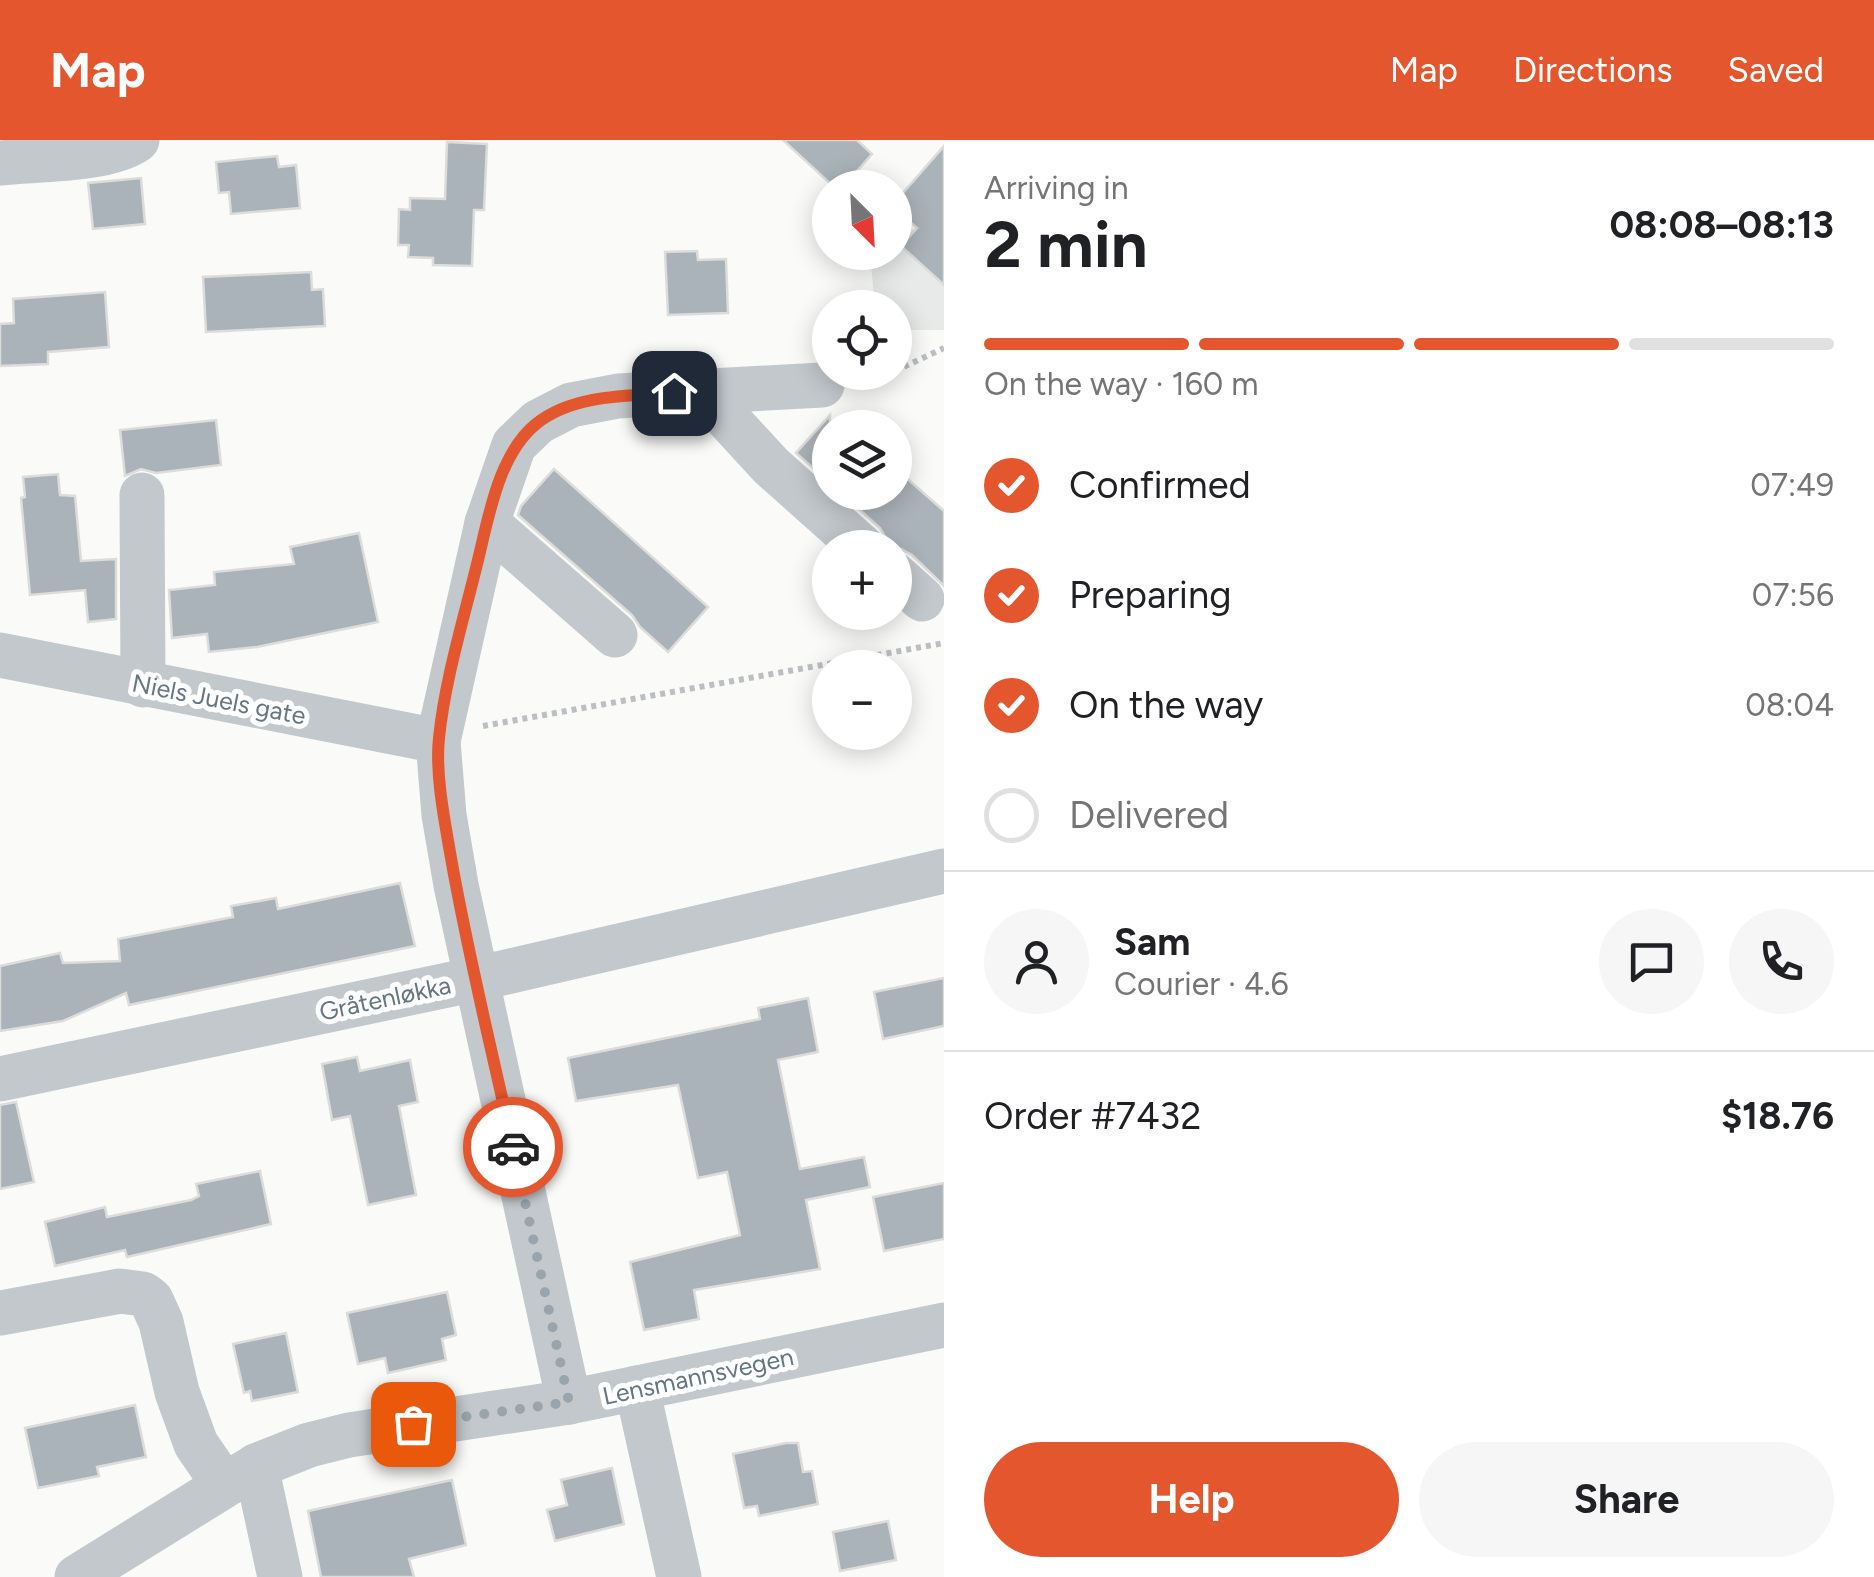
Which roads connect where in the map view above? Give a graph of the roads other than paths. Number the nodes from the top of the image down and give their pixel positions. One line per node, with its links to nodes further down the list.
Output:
1 (137, 140): 2 (street)
2 (0, 163)
3 (812, 386): 4 (street)
4 (702, 391): 6 (street); 7 (street)
5 (142, 495): 10 (street)
6 (487, 523): 8 (street); 11 (street)
7 (843, 530)
8 (614, 635)
9 (0, 655): 10 (street, Niels Juels gate)
10 (143, 685): 11 (street, Niels Juels gate)
11 (438, 741): 13 (street)
12 (944, 871): 13 (street, Gråtenløkka)
13 (476, 979): 14 (street, Gråtenløkka); 18 (street)
14 (0, 1080)
15 (0, 1313): 19 (street)
16 (944, 1325): 17 (street, Lensmannsvegen)
17 (637, 1388): 18 (street, Lensmannsvegen); 22 (street)
18 (569, 1402): 19 (street, Lensmannsvegen)
19 (240, 1476): 20 (street, Lensmannsvegen); 21 (street)
20 (76, 1577)
21 (280, 1577)
22 (680, 1577)

